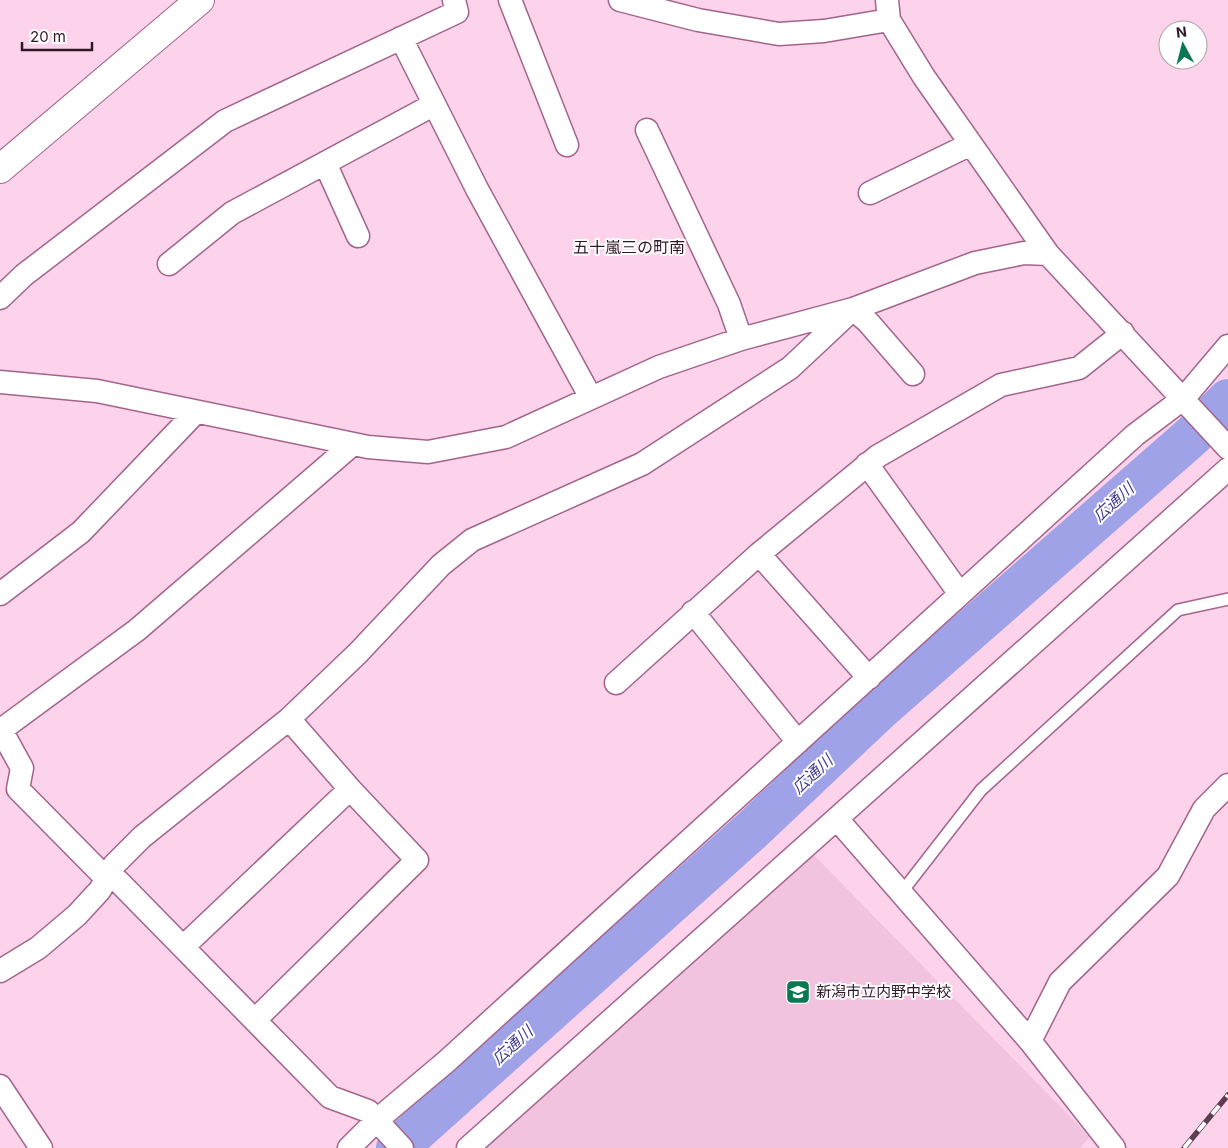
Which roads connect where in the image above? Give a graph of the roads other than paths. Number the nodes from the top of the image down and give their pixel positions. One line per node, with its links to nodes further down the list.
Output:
1 (200, 0): 12 (street)
2 (454, 0): 6 (street)
3 (510, 0): 10 (street)
4 (620, 0): 5 (street)
5 (888, 10): 9 (street)
6 (401, 38): 7 (street); 17 (street)
7 (433, 105): 11 (street); 24 (street)
8 (647, 130): 20 (street)
9 (971, 144): 13 (street); 15 (street)
10 (567, 145)
11 (324, 163): 14 (street); 16 (street)
12 (0, 169)
13 (870, 193)
14 (358, 236)
15 (1048, 254): 18 (street); 19 (street)
16 (169, 264)
17 (0, 298)
18 (853, 309): 20 (street); 22 (street); 38 (street)
19 (1123, 333): 25 (street); 29 (street)
20 (741, 339): 24 (street)
21 (1228, 346): 25 (street)
22 (913, 374)
23 (0, 382): 26 (street)
24 (591, 398): 27 (street)
25 (1187, 402): 28 (street); 33 (street)
26 (196, 412): 27 (street); 32 (street)
27 (353, 444): 39 (street)
28 (1228, 448)
29 (868, 464): 31 (street); 33 (street)
30 (1228, 469): 43 (street)
31 (759, 554): 35 (street); 36 (street)
32 (0, 594)
33 (960, 594): 36 (street)
34 (1228, 599): 45 (lane)
35 (693, 612): 37 (street); 40 (street)
36 (869, 678): 40 (street)
37 (616, 683)
38 (288, 719): 42 (street); 44 (street)
39 (1, 729): 44 (street)
40 (798, 742): 51 (street)
41 (1228, 785): 49 (street)
42 (350, 789): 46 (street); 48 (street)
43 (837, 819): 45 (street); 55 (street)
44 (108, 877): 46 (street); 47 (street)
45 (902, 893): 49 (street)
46 (183, 947): 48 (street)
47 (0, 971)
48 (255, 1020): 51 (street)
49 (1030, 1041): 56 (street)
50 (0, 1086): 52 (street)
51 (379, 1123): 53 (street); 54 (street)
52 (41, 1148)
53 (349, 1148)
54 (402, 1148)
55 (468, 1148)
56 (1114, 1148)

